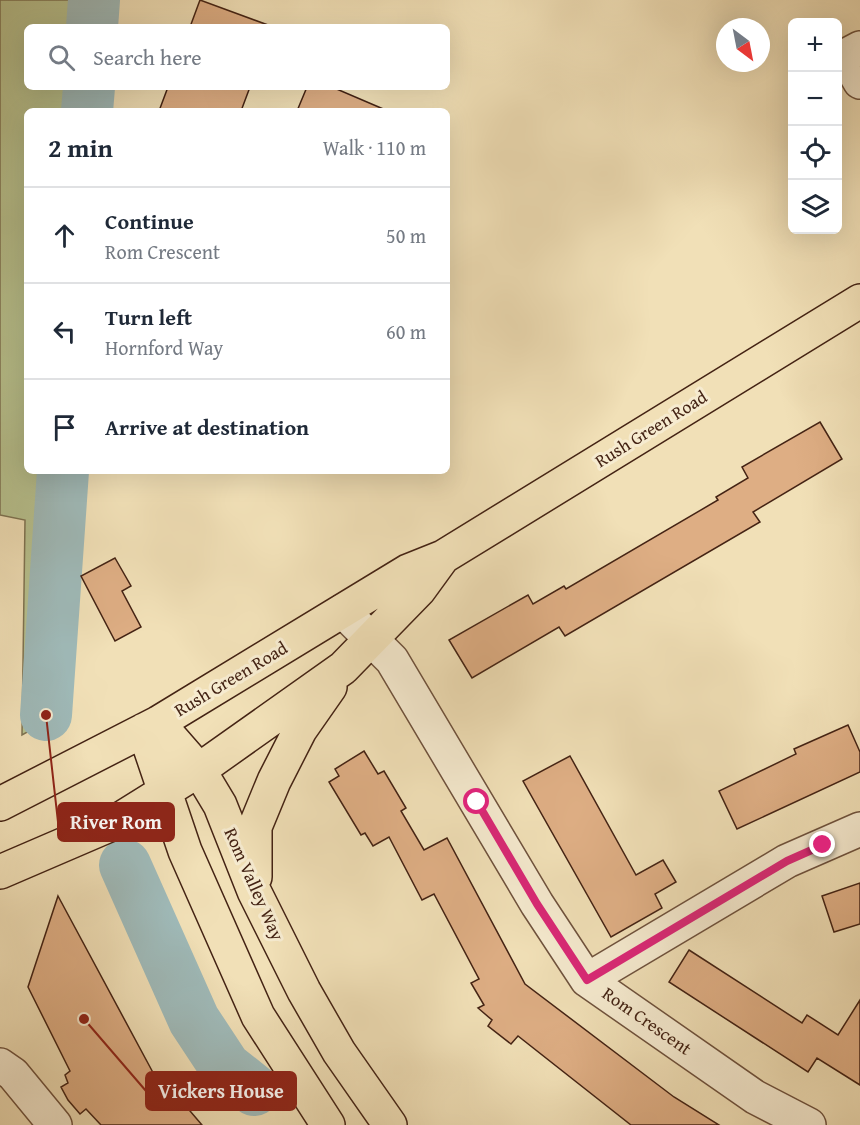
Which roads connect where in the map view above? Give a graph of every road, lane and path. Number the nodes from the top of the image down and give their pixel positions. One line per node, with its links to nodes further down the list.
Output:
1 (860, 48): 2 (street)
2 (860, 82)
3 (860, 301): 4 (main road, Rush Green Road)
4 (443, 557): 5 (main road, Rush Green Road); 6 (main road, Rush Green Road)
5 (343, 611): 6 (street, Rom Crescent); 8 (main road, Rush Green Road)
6 (371, 639): 7 (main road, Rush Green Road); 17 (street, Rom Crescent)
7 (343, 668): 9 (main road, Rush Green Road); 16 (main road, Rush Green Road)
8 (151, 727): 9 (main road, Rom Valley Way); 10 (main road); 11 (main road, Rush Green Road)
9 (199, 770): 10 (main road, Rush Green Road); 16 (main road, Rom Valley Way)
10 (164, 793): 12 (main road, Rush Green Road); 14 (main road)
11 (0, 804)
12 (114, 823): 14 (main road); 15 (main road, Rush Green Road)
13 (860, 829): 17 (street)
14 (185, 851): 21 (main road)
15 (0, 872)
16 (254, 891): 18 (main road, Rom Valley Way)
17 (587, 980): 24 (street, Rom Crescent)
18 (339, 1052): 22 (main road, Rom Valley Way); 23 (main road, Rom Valley Way)
19 (0, 1065): 20 (street)
20 (55, 1125)
21 (328, 1125)
22 (341, 1125)
23 (390, 1125)
24 (809, 1125)

